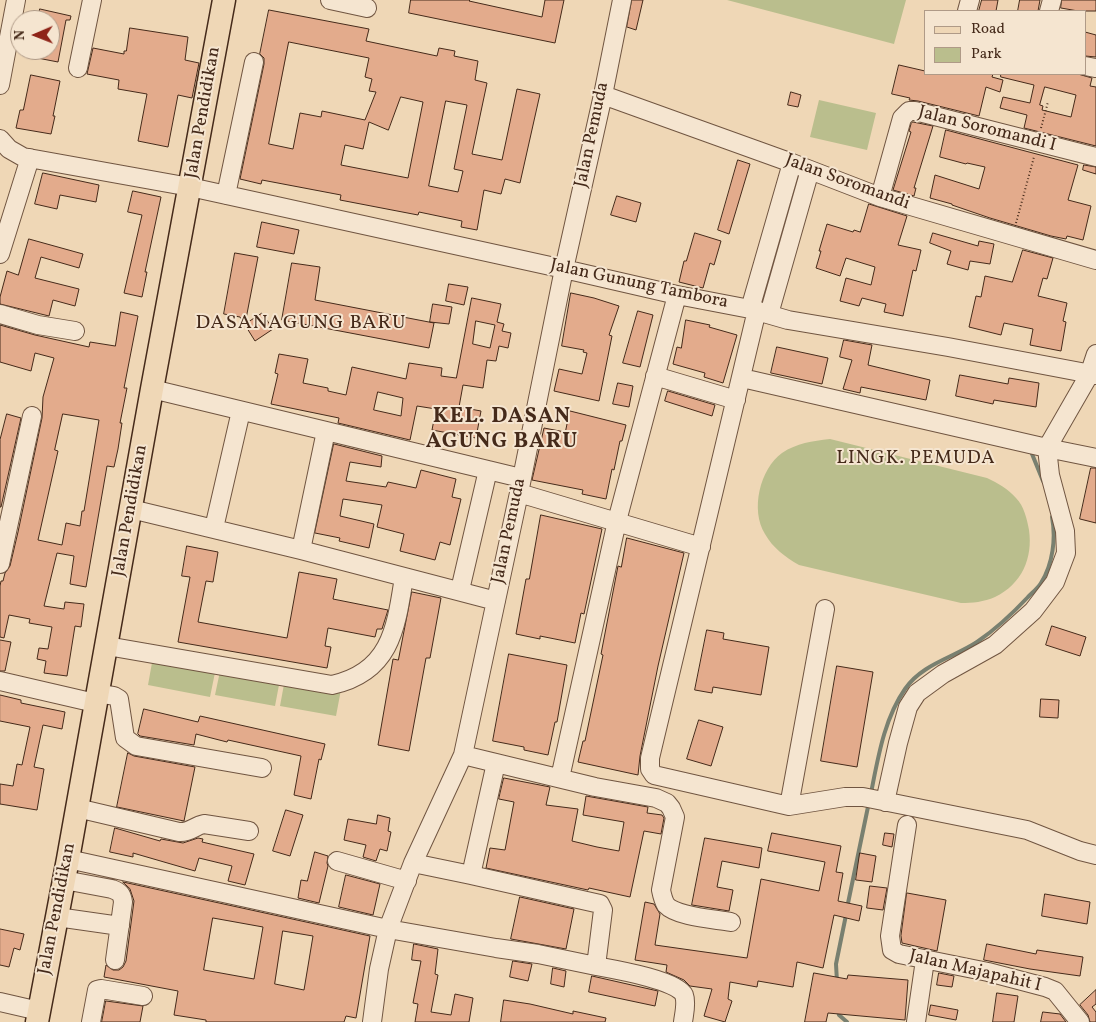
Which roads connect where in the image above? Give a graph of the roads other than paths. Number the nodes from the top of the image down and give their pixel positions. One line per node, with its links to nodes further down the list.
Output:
1 (16, 0): 9 (street)
2 (92, 0): 8 (street)
3 (224, 0): 16 (main road, Jalan Pendidikan)
4 (330, 0): 6 (street)
5 (622, 0): 10 (street, Jalan Pemuda)
6 (367, 8)
7 (254, 62): 17 (street)
8 (78, 68)
9 (0, 85)
10 (603, 95): 14 (street, Jalan Soromandi); 21 (street, Jalan Pemuda)
11 (0, 139): 13 (street, Jalan Gunung Tambora)
12 (1096, 157): 18 (street, Jalan Soromandi I)
13 (30, 158): 16 (street, Jalan Gunung Tambora); 19 (street)
14 (792, 163): 15 (street, Jalan Soromandi); 23 (street)
15 (810, 170): 18 (street, Jalan Soromandi); 23 (street)
16 (190, 187): 17 (street, Jalan Gunung Tambora); 30 (main road, Jalan Pendidikan)
17 (226, 194): 21 (street, Jalan Gunung Tambora)
18 (880, 197): 20 (street, Jalan Soromandi)
19 (0, 254)
20 (1096, 260)
21 (564, 269): 22 (street, Jalan Gunung Tambora); 38 (street, Jalan Pemuda)
22 (677, 295): 23 (street, Jalan Gunung Tambora); 28 (street)
23 (758, 311): 27 (street, Jalan Gunung Tambora); 29 (street)
24 (0, 314): 25 (street)
25 (75, 331)
26 (1096, 354): 27 (street)
27 (1093, 375): 35 (street)
28 (655, 376): 31 (street); 40 (street)
29 (742, 378): 31 (street); 35 (street)
30 (152, 389): 32 (street); 39 (main road, Jalan Pendidikan)
31 (736, 400): 42 (street)
32 (241, 411): 34 (street); 41 (street)
33 (32, 416): 44 (street)
34 (326, 431): 37 (street); 43 (street)
35 (1046, 448): 36 (street); 56 (street)
36 (1096, 458)
37 (488, 470): 38 (street); 46 (street)
38 (520, 485): 40 (street); 47 (street, Jalan Pemuda)
39 (131, 509): 41 (street); 49 (main road, Jalan Pendidikan)
40 (617, 521): 42 (street); 55 (street)
41 (214, 528): 43 (street)
42 (701, 546): 57 (street)
43 (301, 550): 45 (street)
44 (0, 564)
45 (404, 577): 46 (street); 49 (street)
46 (460, 590): 47 (street)
47 (496, 601): 52 (street, Jalan Pemuda)
48 (825, 609): 57 (street)
49 (107, 646): 51 (main road, Jalan Pendidikan)
50 (0, 681): 51 (street)
51 (96, 698): 54 (street); 58 (main road, Jalan Pendidikan)
52 (463, 756): 53 (street); 63 (street, Jalan Pemuda)
53 (496, 763): 55 (street); 65 (street)
54 (262, 768)
55 (560, 778): 68 (street)
56 (874, 800): 57 (street); 61 (street)
57 (789, 806)
58 (77, 808): 60 (street); 64 (main road, Jalan Pendidikan)
59 (907, 826): 72 (street, Jalan Majapahit I)
60 (249, 831)
61 (1096, 855)
62 (336, 862): 66 (street)
63 (413, 863): 65 (street); 66 (street, Jalan Pemuda)
64 (66, 869): 67 (main road, Jalan Pendidikan); 69 (street); 70 (street)
65 (471, 875): 73 (street)
66 (407, 881): 70 (street, Jalan Pemuda)
67 (57, 918): 69 (street); 76 (main road, Jalan Pendidikan)
68 (731, 922)
69 (120, 926): 71 (street)
70 (388, 929): 73 (street); 78 (street, Jalan Pemuda)
71 (115, 960)
72 (925, 960): 80 (street); 81 (street, Jalan Majapahit I)
73 (596, 966): 79 (street)
74 (143, 996): 77 (street)
75 (0, 1002): 76 (street)
76 (38, 1017)
77 (91, 1022)
78 (372, 1022)
79 (682, 1022)
80 (916, 1022)
81 (1080, 1022)

